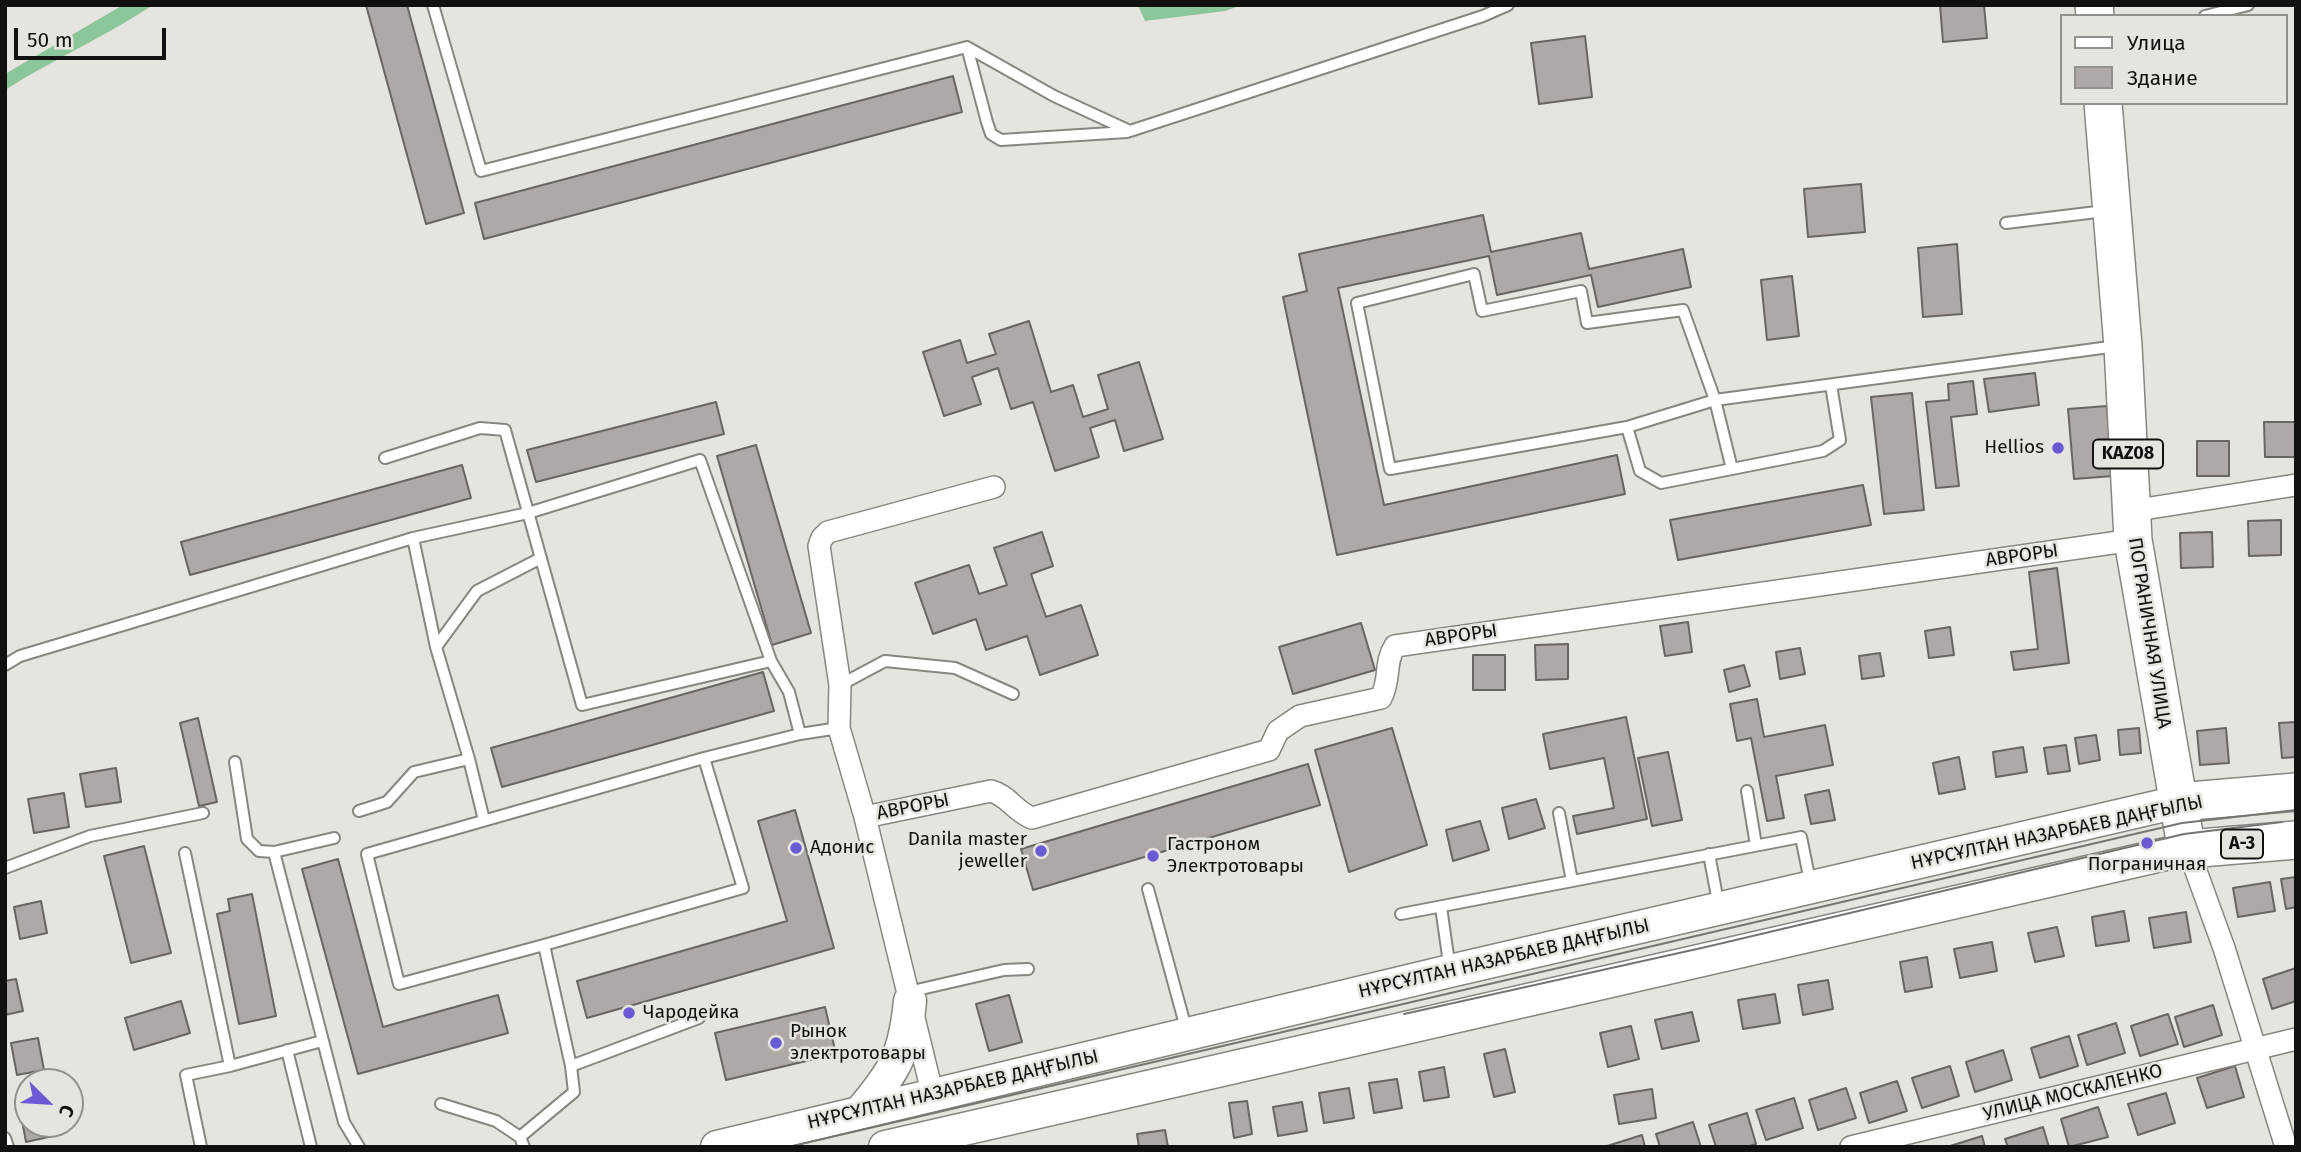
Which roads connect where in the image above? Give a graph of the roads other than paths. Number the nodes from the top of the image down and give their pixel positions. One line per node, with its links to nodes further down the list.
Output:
1 (433, 5): 5 (lane)
2 (1508, 5): 7 (lane)
3 (2248, 5): 4 (lane)
4 (2213, 14)
5 (967, 47): 7 (lane); 7 (lane)
6 (2103, 105): 8 (highway, ПОГРАНИЧНАЯ УЛИЦА / KAZ08)
7 (1130, 131)
8 (2112, 211): 9 (lane); 10 (highway, ПОГРАНИЧНАЯ УЛИЦА / KAZ08)
9 (2006, 223)
10 (2123, 345): 11 (lane); 19 (highway, ПОГРАНИЧНАЯ УЛИЦА / KAZ08)
11 (1831, 385): 12 (lane); 15 (lane)
12 (1716, 400): 13 (lane); 13 (lane); 15 (lane)
13 (1627, 426): 15 (lane)
14 (385, 458): 18 (lane)
15 (1732, 469)
16 (2296, 485): 19 (street, АВРОРЫ)
17 (994, 487): 25 (street)
18 (528, 513): 20 (lane); 21 (lane); 23 (lane)
19 (2132, 526): 34 (highway, ПОГРАНИЧНАЯ УЛИЦА / KAZ08); 38 (street, АВРОРЫ)
20 (413, 538): 22 (lane); 24 (lane)
21 (541, 558): 22 (lane); 23 (lane)
22 (436, 647): 30 (lane)
23 (771, 661): 28 (lane)
24 (5, 665)
25 (840, 685): 26 (lane); 27 (street)
26 (1013, 694)
27 (839, 728): 28 (lane); 38 (street)
28 (800, 734): 29 (lane)
29 (704, 758): 39 (lane); 54 (lane)
30 (469, 759): 35 (lane); 39 (lane)
31 (234, 762): 44 (lane)
32 (1747, 791): 42 (lane)
33 (2296, 792): 34 (highway, НҰРСҰЛТАН НАЗАРБАЕВ ДАҢҒЫЛЫ)
34 (2178, 802): 43 (highway, ПОГРАНИЧНАЯ УЛИЦА / KAZ08); 49 (main road, НҰРСҰЛТАН НАЗАРБАЕВ ДАҢҒЫЛЫ)
35 (359, 811)
36 (203, 813): 47 (lane)
37 (1559, 813): 48 (lane)
38 (865, 817): 57 (street)
39 (484, 820): 54 (lane)
40 (334, 838): 44 (lane)
41 (2296, 840): 43 (highway, НҰРСҰЛТАН НАЗАРБАЕВ ДАҢҒЫЛЫ / А-3)
42 (1756, 845): 46 (lane); 49 (lane)
43 (2188, 849): 62 (street, ПОГРАНИЧНАЯ УЛИЦА); 70 (main road, НҰРСҰЛТАН НАЗАРБАЕВ ДАҢҒЫЛЫ)
44 (274, 852): 61 (lane)
45 (185, 853): 64 (lane)
46 (1709, 855): 48 (lane); 52 (lane)
47 (5, 868)
48 (1572, 881): 51 (lane)
49 (1811, 888): 52 (main road, НҰРСҰЛТАН НАЗАРБАЕВ ДАҢҒЫЛЫ)
50 (1148, 889): 59 (lane)
51 (1441, 907): 53 (lane); 56 (lane)
52 (1720, 909): 56 (main road, НҰРСҰЛТАН НАЗАРБАЕВ ДАҢҒЫЛЫ)
53 (1401, 914)
54 (544, 945): 65 (lane)
55 (1028, 969): 57 (lane)
56 (1450, 971): 59 (main road, НҰРСҰЛТАН НАЗАРБАЕВ ДАҢҒЫЛЫ)
57 (909, 997): 66 (street); 68 (main road)
58 (699, 1018): 65 (lane)
59 (1188, 1035): 66 (main road, НҰРСҰЛТАН НАЗАРБАЕВ ДАҢҒЫЛЫ)
60 (2296, 1039): 62 (street, УЛИЦА МОСКАЛЕНКО)
61 (322, 1041): 63 (lane); 75 (lane)
62 (2255, 1048): 78 (street, УЛИЦА МОСКАЛЕНКО); 79 (street, ПОГРАНИЧНАЯ УЛИЦА)
63 (287, 1050): 64 (lane); 74 (lane)
64 (230, 1066): 73 (lane)
65 (571, 1066): 71 (lane)
66 (933, 1096): 68 (main road, НҰРСҰЛТАН НАЗАРБАЕВ ДАҢҒЫЛЫ); 70 (main road)
67 (441, 1104): 71 (lane)
68 (861, 1111): 76 (main road, НҰРСҰЛТАН НАЗАРБАЕВ ДАҢҒЫЛЫ)
69 (5, 1138): 72 (lane)
70 (942, 1140): 77 (main road, НҰРСҰЛТАН НАЗАРБАЕВ ДАҢҒЫЛЫ)
71 (522, 1142)
72 (8, 1147)
73 (201, 1147)
74 (311, 1147)
75 (359, 1147)
76 (717, 1147)
77 (885, 1147)
78 (1851, 1147)
79 (2287, 1147)

